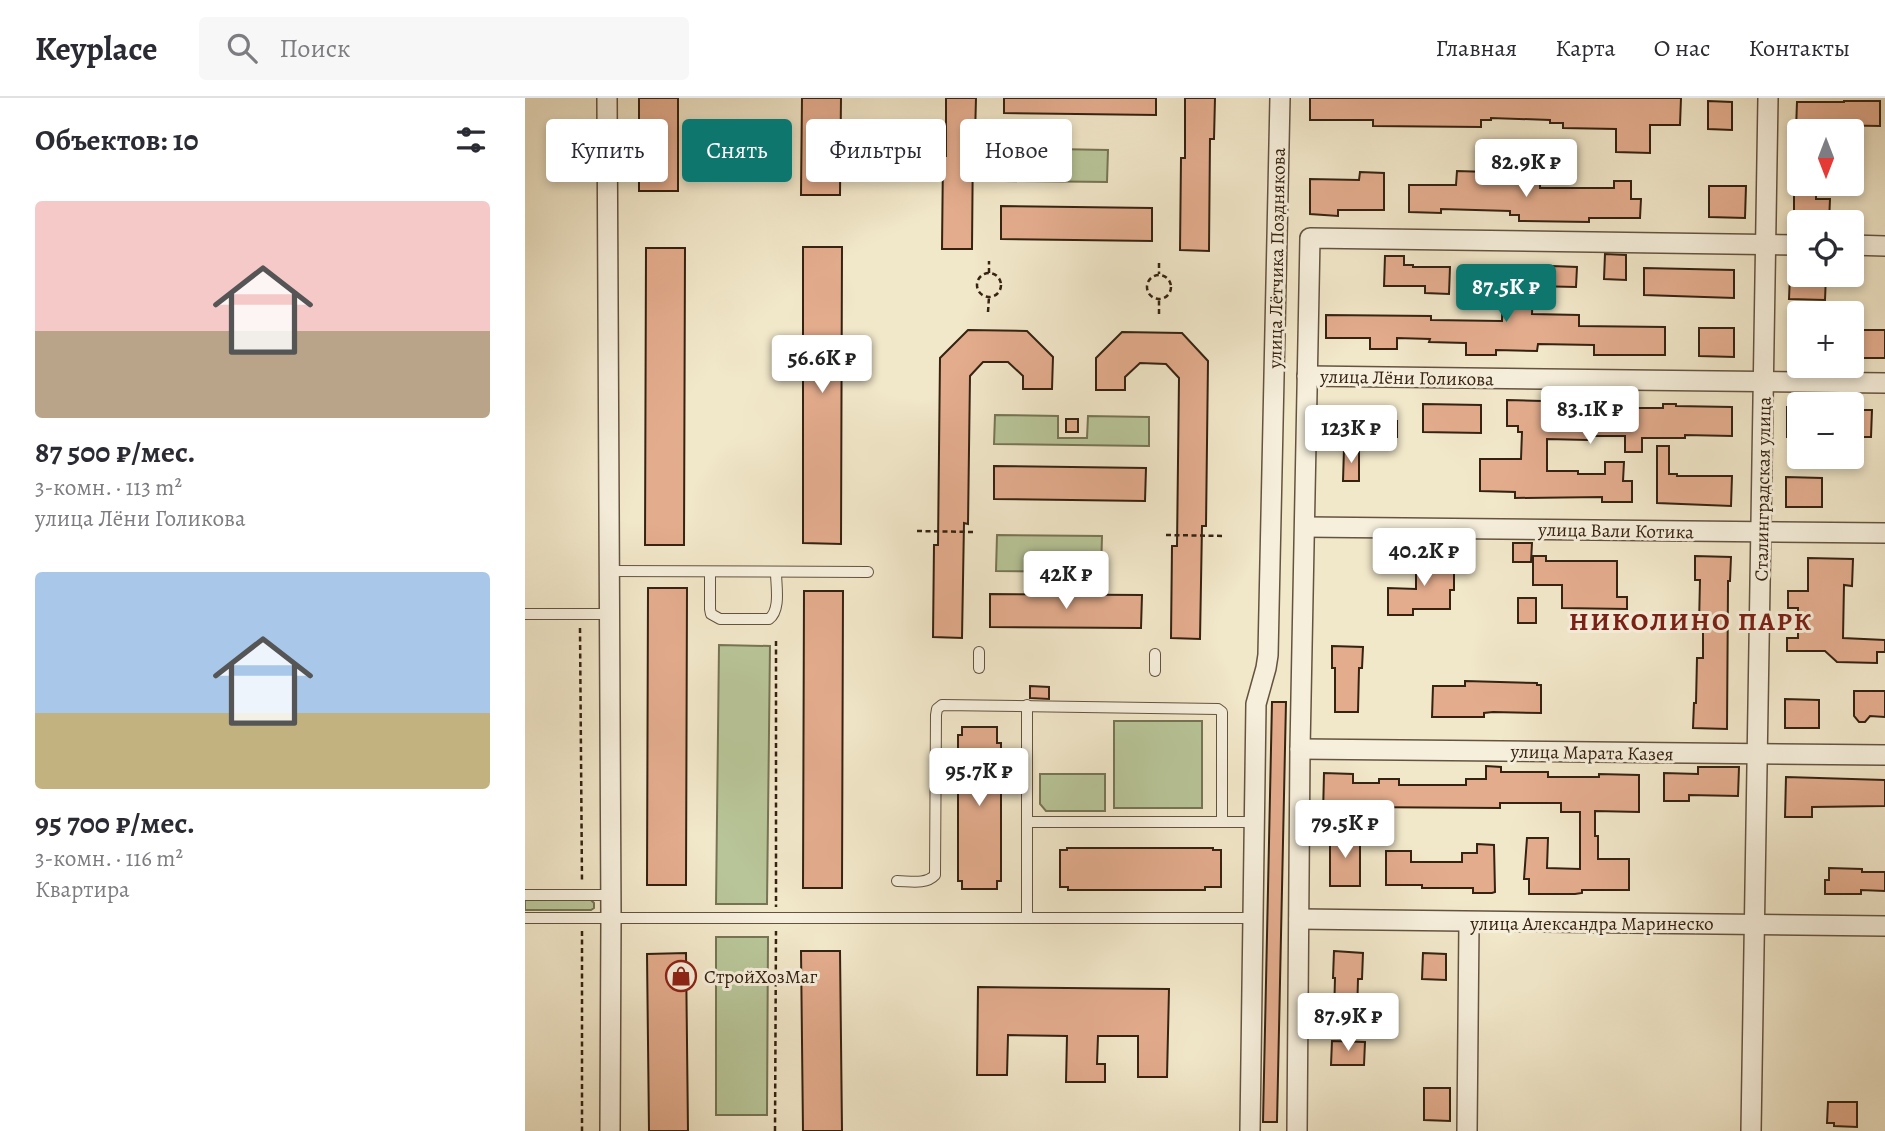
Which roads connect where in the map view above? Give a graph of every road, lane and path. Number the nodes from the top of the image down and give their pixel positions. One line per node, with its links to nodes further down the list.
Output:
1 (607, 98): 26 (street)
2 (1280, 98): 44 (street, улица Лётчика Позднякова)
3 (1768, 98): 4 (street, Сталинградская улица)
4 (1765, 245): 5 (street); 16 (street, улица Лётчика Позднякова); 17 (street, Сталинградская улица)
5 (1787, 245)
6 (1864, 246): 7 (street)
7 (1885, 246)
8 (989, 261): 10 (path)
9 (1159, 263): 11 (path)
10 (989, 272): 12 (path); 12 (path)
11 (1159, 275): 13 (path); 13 (path)
12 (989, 298): 14 (path)
13 (1159, 300): 15 (path)
14 (988, 312)
15 (1159, 314)
16 (1307, 376): 17 (street, улица Лёни Голикова); 19 (street, улица Лётчика Позднякова)
17 (1764, 382): 18 (street, улица Лёни Голикова); 22 (street, Сталинградская улица)
18 (1885, 383)
19 (1305, 527): 22 (street, улица Вали Котика); 39 (street, улица Лётчика Позднякова)
20 (917, 531): 21 (path)
21 (975, 532)
22 (1761, 532): 23 (street, улица Вали Котика); 40 (street, Сталинградская улица)
23 (1885, 533)
24 (1166, 535): 25 (path)
25 (1225, 536)
26 (609, 571): 27 (lane); 31 (street)
27 (710, 572): 28 (lane); 28 (lane)
28 (776, 572): 29 (lane)
29 (867, 572)
30 (525, 614): 31 (lane)
31 (609, 614): 48 (street)
32 (580, 626): 46 (path)
33 (776, 640): 51 (path)
34 (979, 652): 36 (lane)
35 (1155, 654): 37 (lane)
36 (979, 668)
37 (1154, 671)
38 (1027, 705): 42 (lane); 43 (lane); 45 (lane)
39 (1300, 749): 40 (street, улица Марата Казея); 54 (street, улица Лётчика Позднякова)
40 (1758, 753): 41 (street, улица Марата Казея); 56 (street, Сталинградская улица)
41 (1885, 755)
42 (1027, 822): 43 (lane); 52 (lane)
43 (1222, 822): 44 (lane)
44 (1254, 822): 53 (street, улица Лётчика Позднякова)
45 (897, 881)
46 (582, 883)
47 (525, 895): 48 (lane)
48 (611, 895): 50 (street)
49 (525, 918): 50 (lane)
50 (611, 918): 51 (lane); 60 (street)
51 (776, 918): 52 (lane); 61 (path)
52 (1027, 918): 53 (lane)
53 (1253, 918): 62 (street, улица Лётчика Позднякова)
54 (1300, 919): 55 (street, улица Александра Маринеско); 63 (street, улица Лётчика Позднякова)
55 (1469, 922): 56 (street, улица Александра Маринеско); 64 (street)
56 (1754, 924): 57 (street, улица Александра Маринеско); 65 (street, Сталинградская улица)
57 (1885, 926)
58 (582, 927): 59 (path)
59 (582, 1131)
60 (610, 1131)
61 (775, 1131)
62 (1250, 1131)
63 (1297, 1131)
64 (1467, 1131)
65 (1751, 1131)

